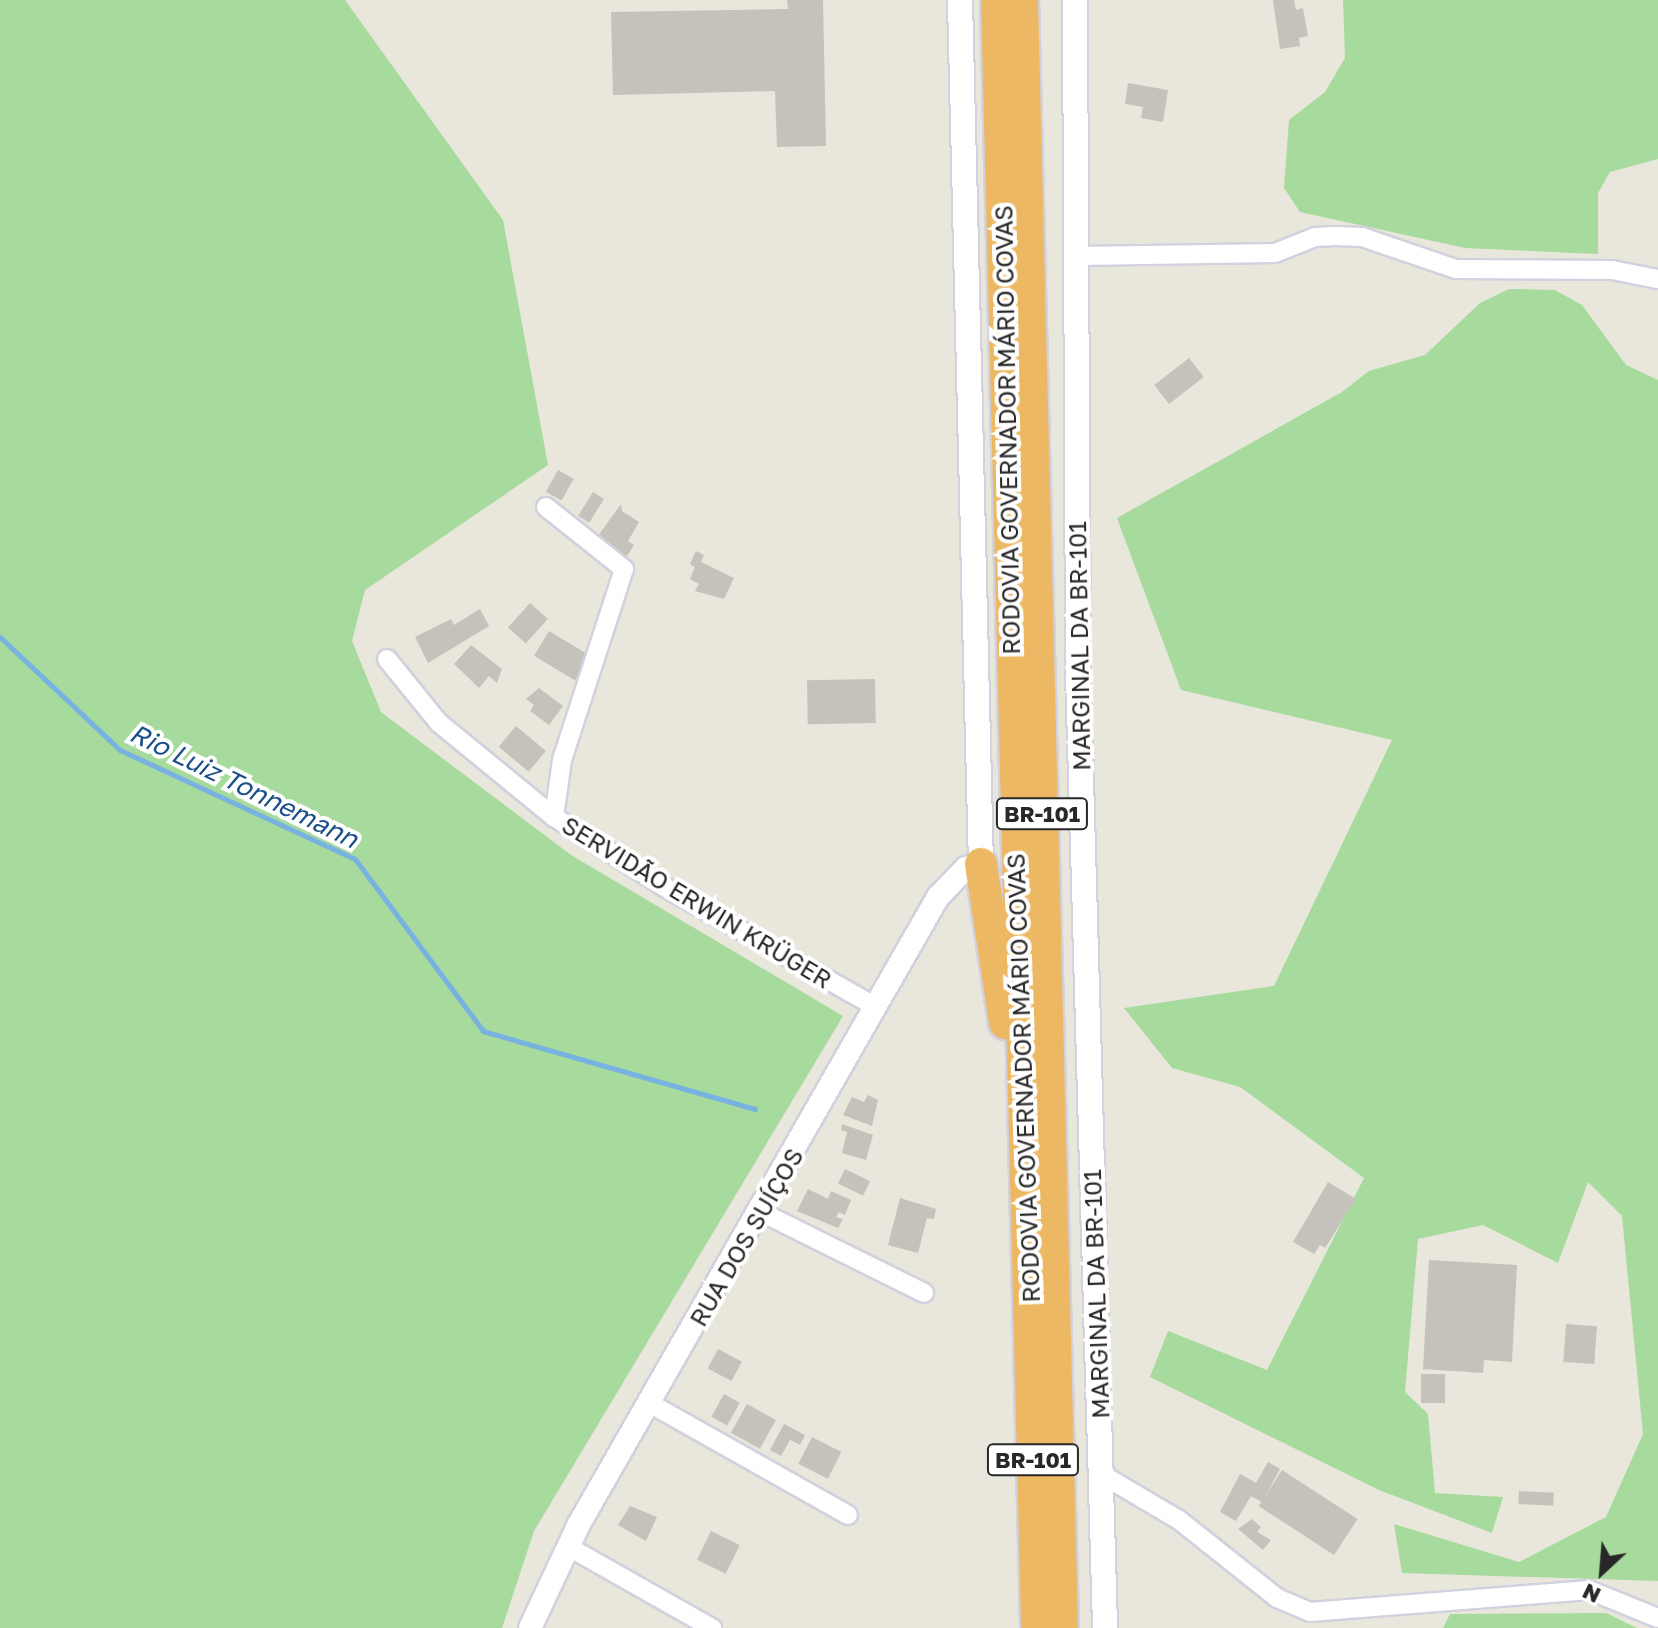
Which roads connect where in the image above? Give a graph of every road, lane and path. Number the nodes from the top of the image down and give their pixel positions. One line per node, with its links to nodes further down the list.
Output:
1 (997, 0): 12 (highway, RODOVIA GOVERNADOR MÁRIO COVAS / BR-101)
2 (1022, 0): 23 (highway, RODOVIA GOVERNADOR MÁRIO COVAS / BR-101)
3 (1075, 0): 5 (main road, MARGINAL DA BR-101)
4 (957, 6): 10 (main road)
5 (1079, 256): 6 (street); 16 (main road, MARGINAL DA BR-101)
6 (1658, 279)
7 (546, 507): 9 (street)
8 (387, 659): 9 (street, SERVIDÃO ERWIN KRÜGER)
9 (554, 817): 11 (street, SERVIDÃO ERWIN KRÜGER)
10 (981, 864): 11 (street, RUA DOS SUÍÇOS); 12 (highway)
11 (874, 1006): 13 (street, RUA DOS SUÍÇOS)
12 (1026, 1167): 22 (highway, RODOVIA GOVERNADOR MÁRIO COVAS / BR-101)
13 (761, 1212): 14 (street); 15 (street, RUA DOS SUÍÇOS)
14 (924, 1293)
15 (651, 1404): 17 (street); 18 (street, RUA DOS SUÍÇOS)
16 (1101, 1474): 19 (street); 24 (main road, MARGINAL DA BR-101)
17 (848, 1515)
18 (567, 1546): 20 (street, RUA DOS SUÍÇOS); 21 (street)
19 (1658, 1618)
20 (530, 1628)
21 (712, 1628)
22 (1037, 1628)
23 (1062, 1628)
24 (1105, 1628)

